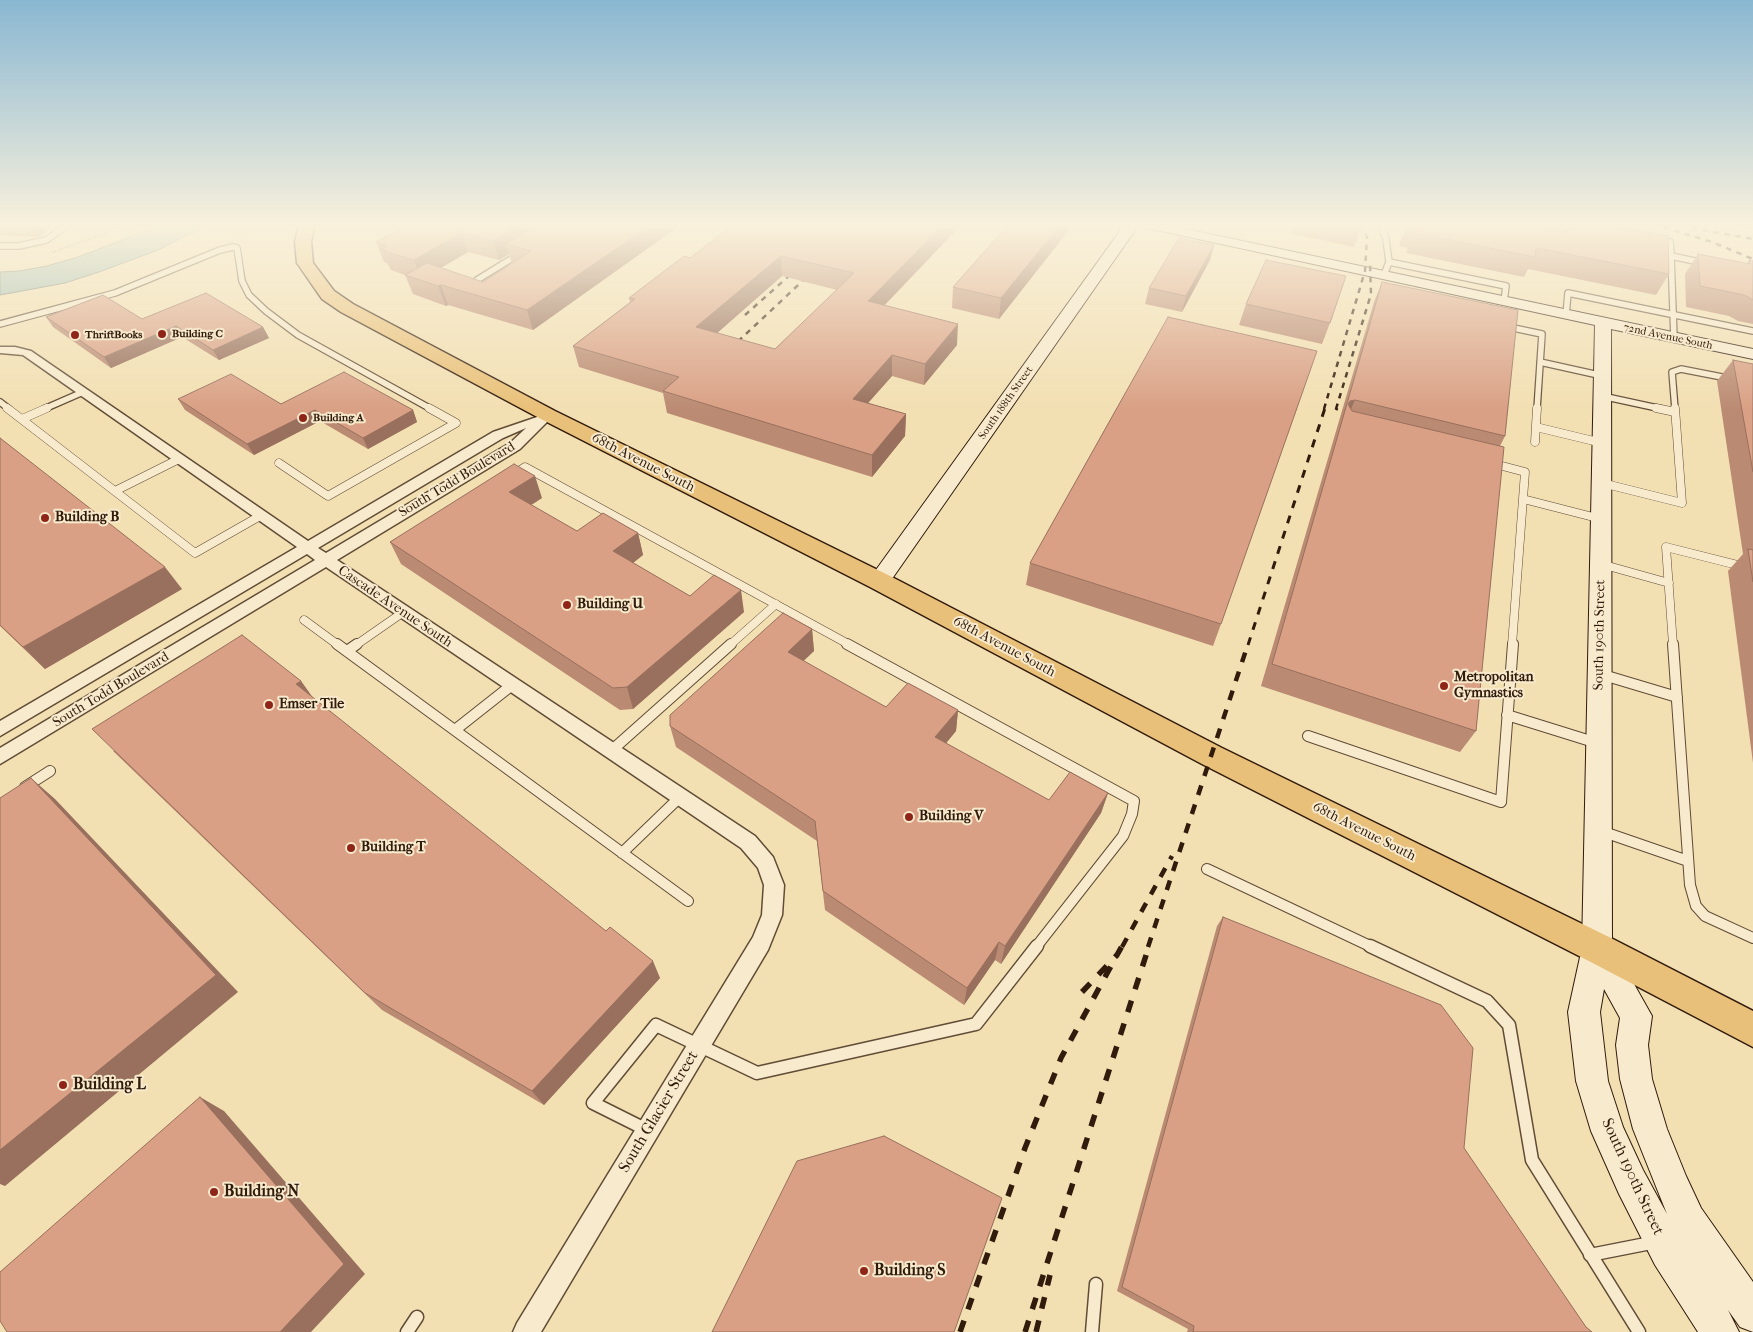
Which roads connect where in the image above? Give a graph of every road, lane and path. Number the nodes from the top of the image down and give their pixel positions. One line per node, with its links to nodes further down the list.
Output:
1 (130, 286): 10 (lane)
2 (245, 286): 29 (lane)
3 (320, 286): 22 (main road, 68th Avenue South)
4 (1088, 286): 40 (street, South 188th Street)
5 (1451, 286): 8 (street, 72nd Avenue South)
6 (1672, 286): 7 (lane)
7 (1673, 314): 8 (lane); 12 (lane); 13 (lane)
8 (1566, 315): 9 (street, 72nd Avenue South)
9 (1603, 323): 13 (street, 72nd Avenue South); 18 (street, South 190th Street)
10 (0, 324)
11 (1495, 324): 16 (lane)
12 (1753, 331)
13 (1674, 338): 15 (street, 72nd Avenue South)
14 (0, 350): 19 (street, Cascade Avenue South)
15 (1753, 354)
16 (1540, 362): 18 (lane); 24 (lane)
17 (1753, 382): 21 (lane)
18 (1602, 386): 21 (lane); 26 (street, South 190th Street)
19 (83, 392): 23 (lane); 27 (street, Cascade Avenue South)
20 (0, 402): 23 (lane)
21 (1675, 412): 31 (lane)
22 (548, 415): 36 (street, South Todd Boulevard); 37 (street, South Todd Boulevard); 40 (main road, 68th Avenue South)
23 (22, 419): 32 (lane)
24 (1536, 427): 25 (lane); 26 (lane)
25 (1535, 442)
26 (1602, 443): 31 (street, South 190th Street)
27 (179, 459): 32 (lane); 34 (street, Cascade Avenue South)
28 (1477, 460): 33 (lane)
29 (279, 463)
30 (501, 483): 42 (lane)
31 (1601, 483): 35 (street, South 190th Street)
32 (115, 491): 34 (lane)
33 (1523, 499): 35 (lane); 49 (lane)
34 (260, 516): 36 (street, Cascade Avenue South)
35 (1601, 519): 38 (street, South 190th Street)
36 (306, 547): 37 (street, Cascade Avenue South); 50 (street, South Todd Boulevard)
37 (324, 560): 43 (street, Cascade Avenue South); 55 (street, South Todd Boulevard)
38 (1600, 564): 41 (lane); 46 (street, South 190th Street)
39 (1753, 569): 41 (lane)
40 (879, 581): 66 (main road, 68th Avenue South)
41 (1669, 583): 48 (lane)
42 (776, 604): 54 (lane); 68 (lane)
43 (402, 612): 45 (lane); 47 (street, Cascade Avenue South)
44 (304, 620): 45 (lane)
45 (346, 651): 51 (lane)
46 (1600, 674): 48 (lane); 53 (street, South 190th Street)
47 (512, 685): 51 (lane); 54 (street, Cascade Avenue South)
48 (1677, 697): 61 (lane)
49 (1507, 715): 52 (lane); 53 (lane)
50 (0, 729)
51 (455, 730): 60 (lane)
52 (1308, 736)
53 (1598, 744): 59 (street, South 190th Street)
54 (611, 751): 58 (street, Cascade Avenue South)
55 (0, 757)
56 (50, 771): 57 (lane)
57 (17, 792)
58 (680, 797): 60 (lane); 63 (street, Cascade Avenue South)
59 (1598, 830): 61 (lane); 66 (street, South 190th Street)
60 (622, 853): 64 (lane)
61 (1688, 861): 65 (lane)
62 (1207, 869): 71 (lane)
63 (774, 885): 68 (street, South Glacier Street)
64 (688, 901)
65 (1753, 938)
66 (1596, 948): 67 (main road, 68th Avenue South); 70 (street, South 190th Street); 73 (street)
67 (1753, 1030)
68 (698, 1046): 69 (street, South Glacier Street); 69 (lane)
69 (647, 1130): 76 (street, South Glacier Street)
70 (1662, 1240): 71 (lane); 79 (street, South 190th Street)
71 (1590, 1255): 78 (lane)
72 (1096, 1284): 77 (lane)
73 (1753, 1314)
74 (417, 1317): 75 (lane)
75 (407, 1332)
76 (526, 1332)
77 (1092, 1332)
78 (1639, 1332)
79 (1720, 1332)

